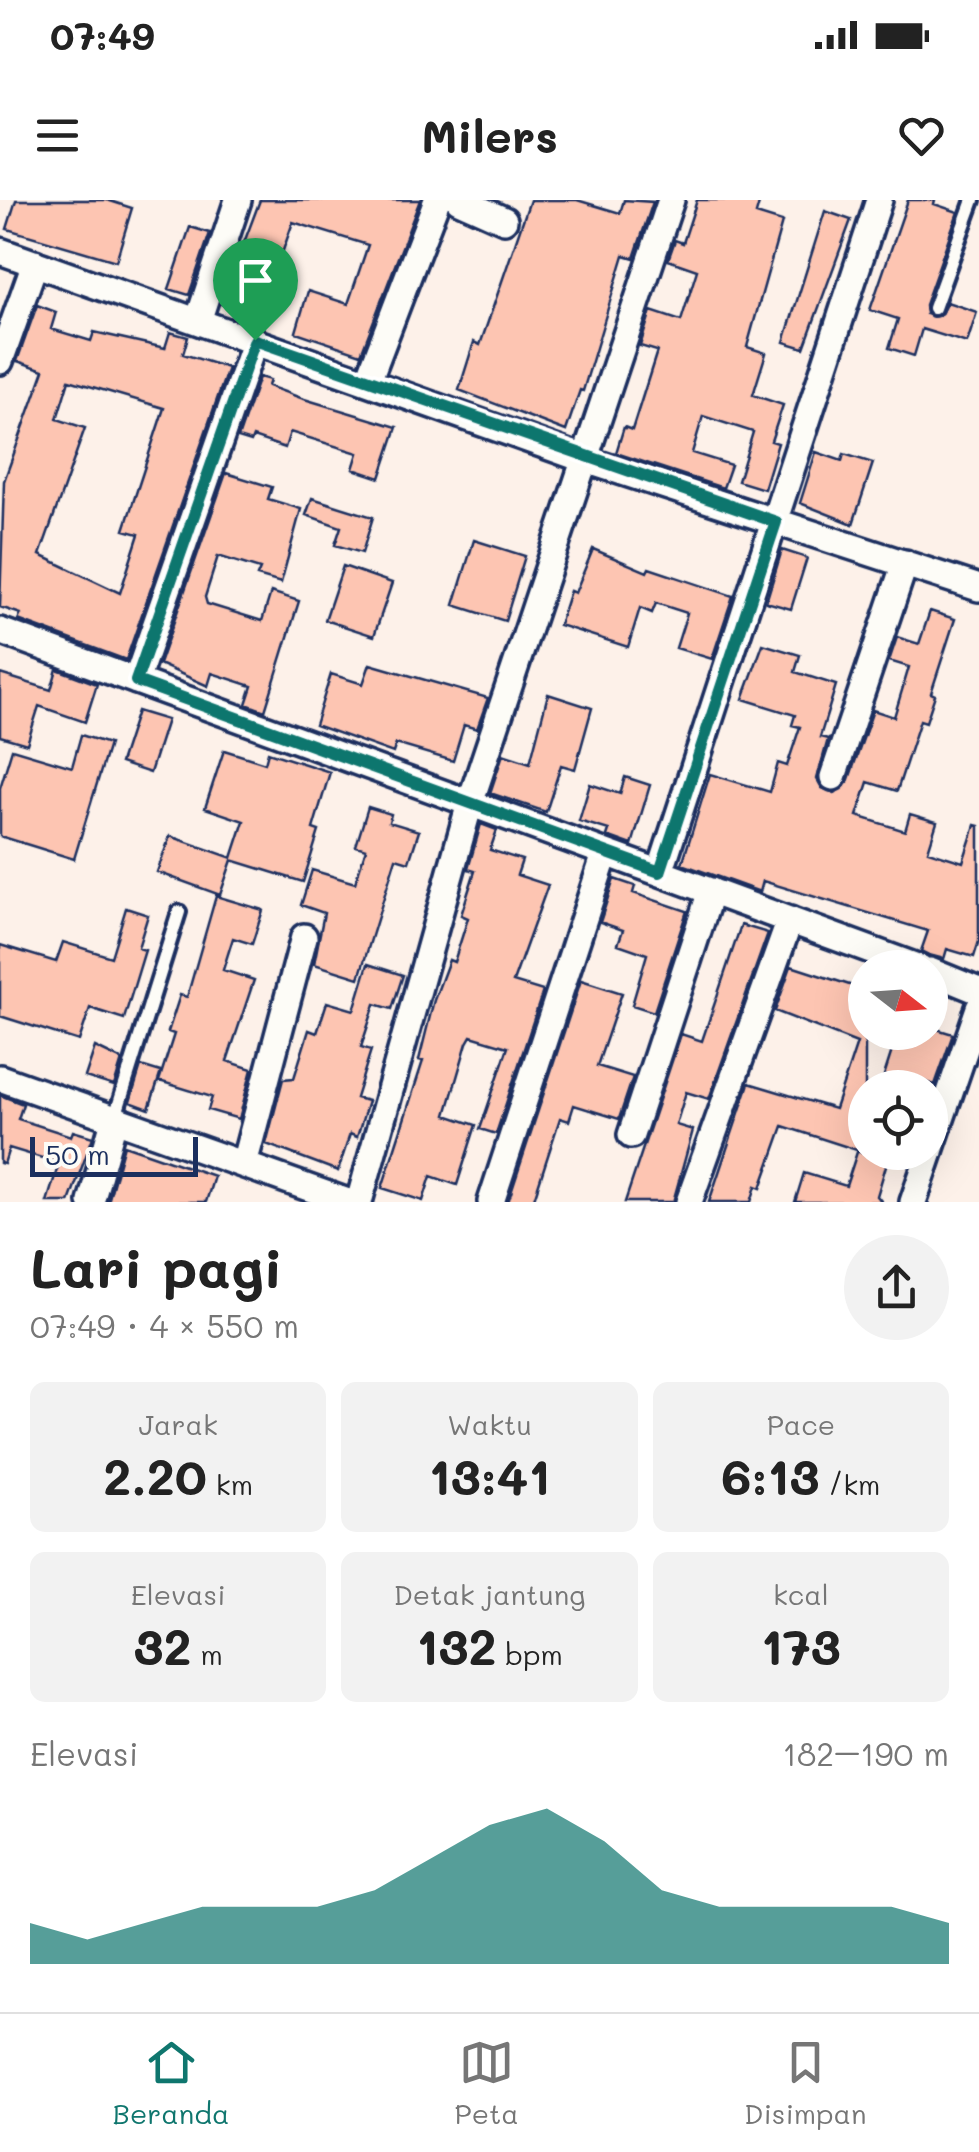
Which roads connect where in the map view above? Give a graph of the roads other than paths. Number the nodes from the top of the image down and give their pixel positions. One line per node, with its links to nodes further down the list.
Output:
1 (238, 200): 11 (street)
2 (437, 200): 14 (street)
3 (459, 200): 7 (street)
4 (671, 200): 15 (street)
5 (880, 200): 16 (street)
6 (972, 200): 10 (lane)
7 (504, 220)
8 (0, 250): 9 (street)
9 (35, 263): 11 (street); 13 (street)
10 (934, 308)
11 (198, 321): 12 (street)
12 (255, 340): 14 (street); 20 (street)
13 (0, 362)
14 (368, 382): 15 (street)
15 (586, 460): 16 (street); 22 (street)
16 (776, 522): 17 (street); 24 (street)
17 (905, 563): 18 (street); 21 (street)
18 (973, 585)
19 (1, 636): 20 (street)
20 (136, 681): 22 (street)
21 (833, 777)
22 (470, 803): 23 (street); 40 (street)
23 (604, 854): 24 (street); 41 (street)
24 (660, 872): 25 (street)
25 (711, 891): 27 (street); 35 (street)
26 (179, 912): 34 (lane)
27 (790, 920): 29 (street); 42 (street)
28 (304, 937): 36 (street)
29 (873, 950)
30 (948, 977): 31 (street)
31 (977, 987): 33 (street)
32 (0, 1078): 34 (street)
33 (948, 1089)
34 (115, 1117): 36 (street); 38 (street)
35 (631, 1136)
36 (244, 1164): 39 (street)
37 (924, 1170): 43 (street)
38 (90, 1202)
39 (348, 1202)
40 (359, 1202)
41 (491, 1202)
42 (689, 1202)
43 (912, 1202)

